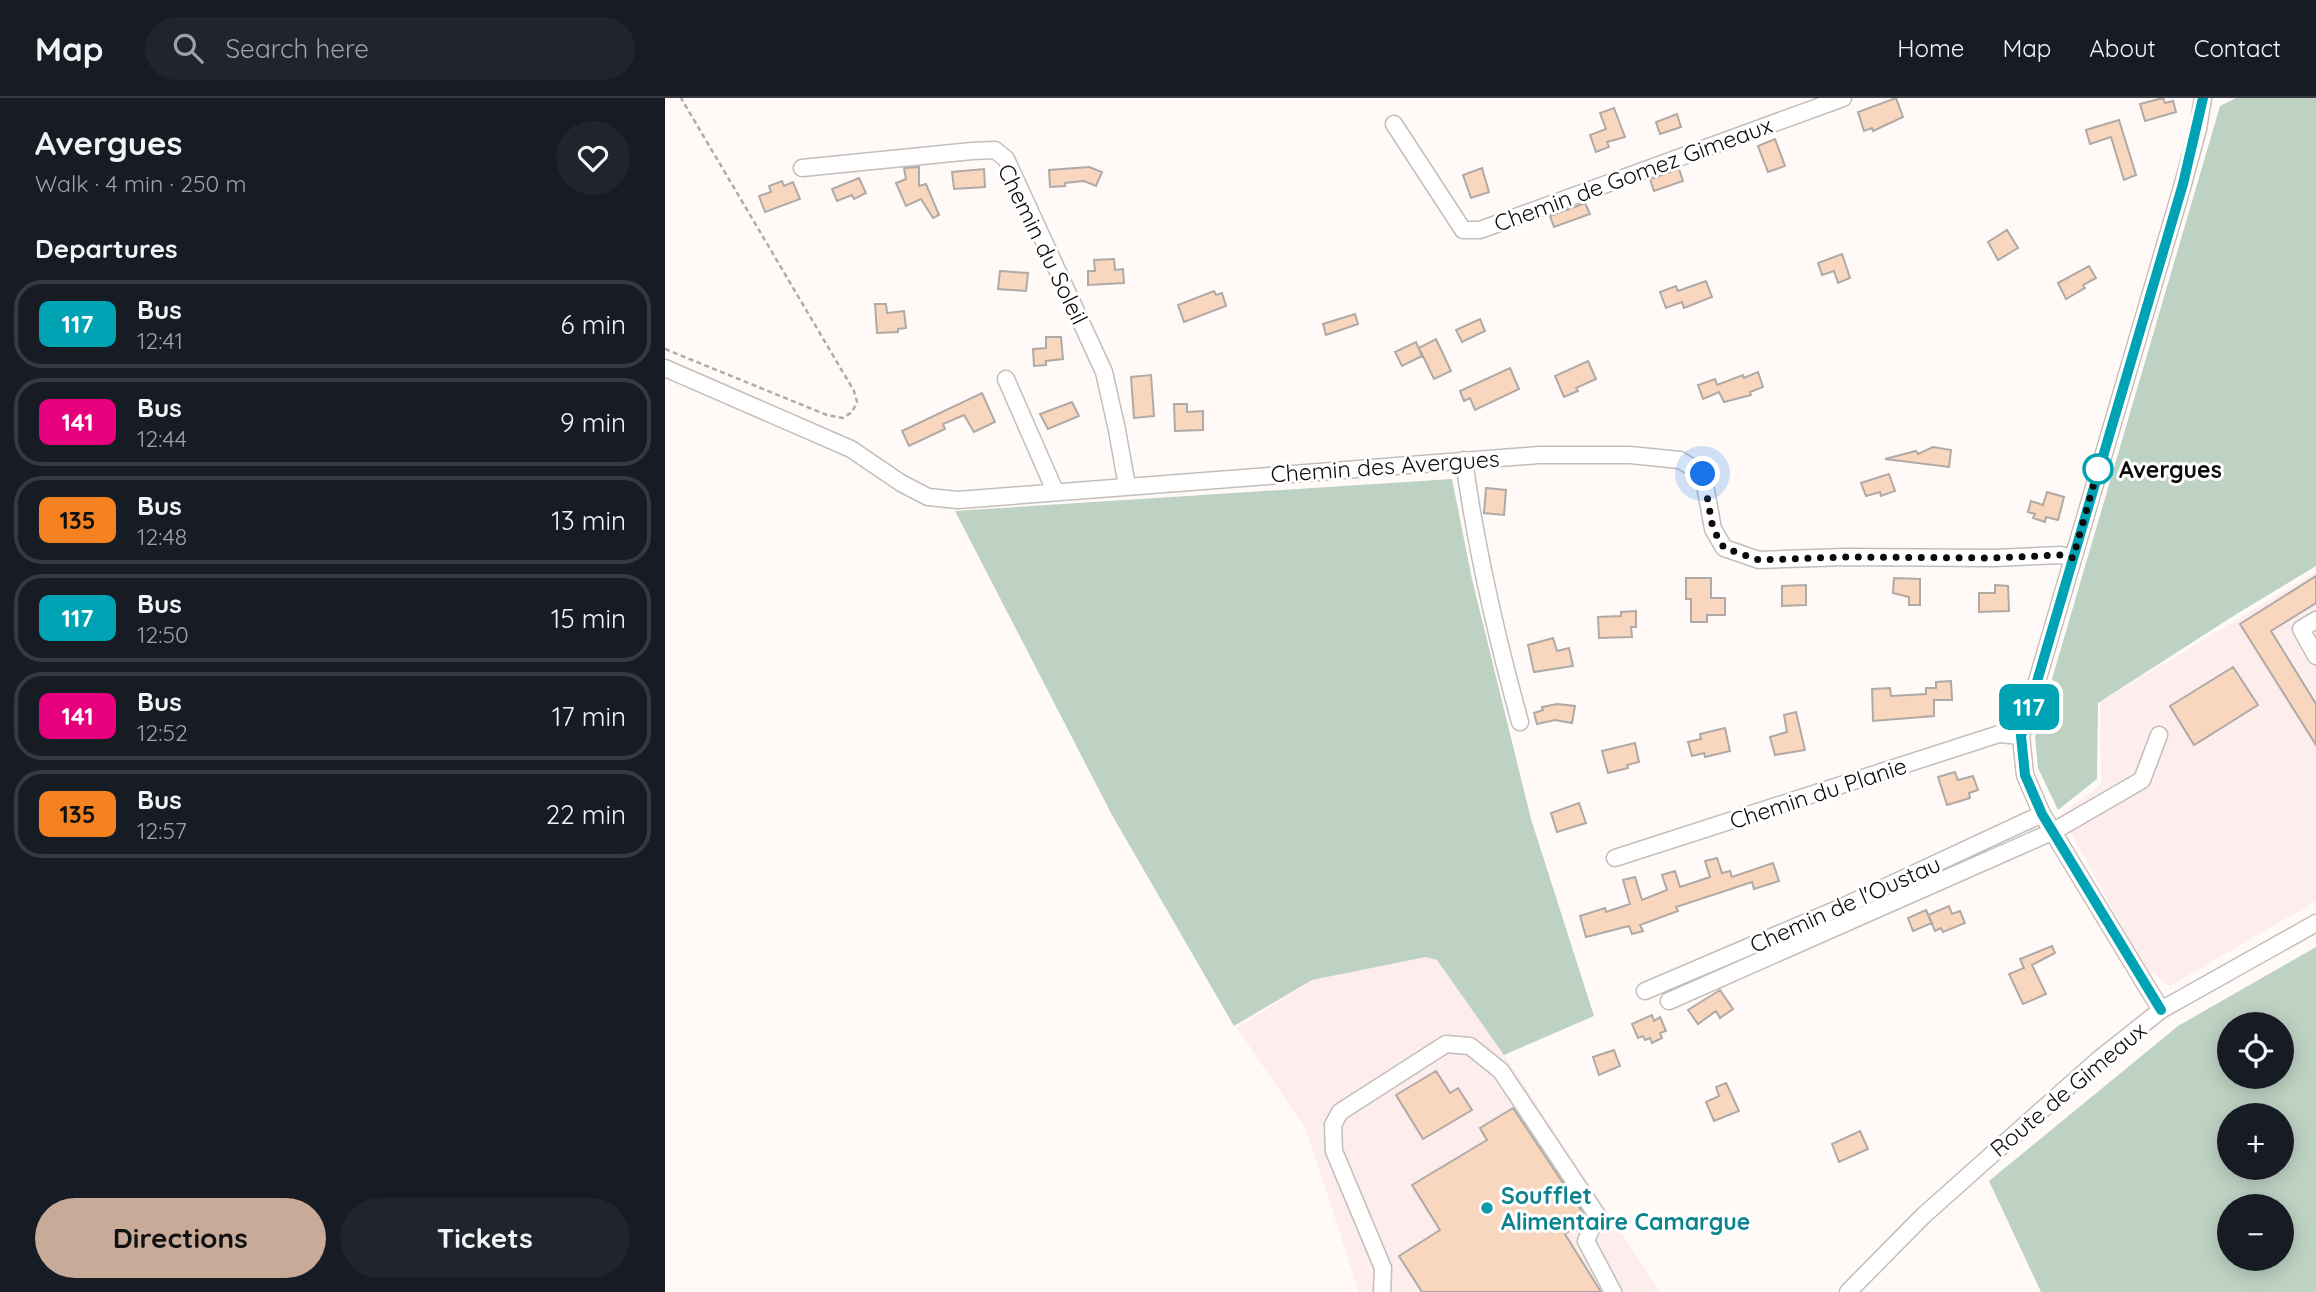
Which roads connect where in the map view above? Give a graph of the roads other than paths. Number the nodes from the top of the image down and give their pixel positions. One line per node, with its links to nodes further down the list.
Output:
1 (1843, 98): 3 (street, Chemin de Gomez Gimeaux)
2 (2203, 98): 10 (street)
3 (1394, 124)
4 (802, 168): 8 (street, Chemin du Soleil)
5 (665, 368): 9 (street, Chemin des Avergues)
6 (1006, 379): 9 (street)
7 (1464, 460): 8 (street, Chemin des Avergues); 10 (street, Chemin des Avergues); 13 (street)
8 (1127, 486): 9 (street, Chemin des Avergues)
9 (1055, 491)
10 (2073, 558): 15 (street)
11 (2316, 620): 12 (street)
12 (2316, 656)
13 (1520, 722)
14 (2159, 735): 17 (street)
15 (2021, 736): 16 (street); 18 (street, Chemin du Planie)
16 (2042, 814): 17 (street); 20 (street, Chemin de l'Oustau)
17 (2053, 831): 21 (street); 22 (street)
18 (1615, 858)
19 (2316, 923): 22 (street, Route de Gimeaux)
20 (1645, 991)
21 (1669, 1001)
22 (2161, 1010): 25 (street, Route de Gimeaux)
23 (1382, 1292): 24 (street)
24 (1613, 1292)
25 (1848, 1292)

